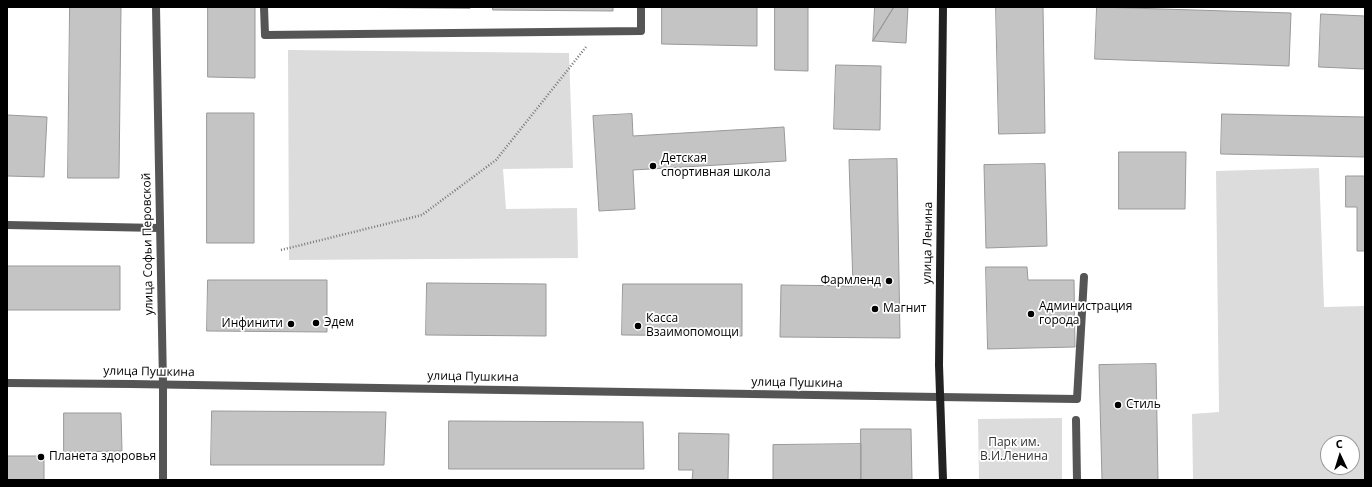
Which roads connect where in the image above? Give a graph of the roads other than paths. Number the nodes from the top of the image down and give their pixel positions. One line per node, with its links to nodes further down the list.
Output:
1 (156, 7): 6 (street, улица Софьи Перовской)
2 (264, 7): 3 (street)
3 (641, 7)
4 (943, 7): 10 (main road, улица Ленина)
5 (7, 225): 6 (street)
6 (159, 228): 9 (street, улица Софьи Перовской)
7 (1084, 277): 10 (street, улица Пушкина)
8 (7, 383): 9 (street, улица Пушкина)
9 (163, 384): 10 (street, улица Пушкина); 12 (street, улица Софьи Перовской)
10 (939, 397): 13 (main road, улица Ленина)
11 (1076, 420): 14 (street)
12 (163, 480)
13 (943, 480)
14 (1077, 480)

